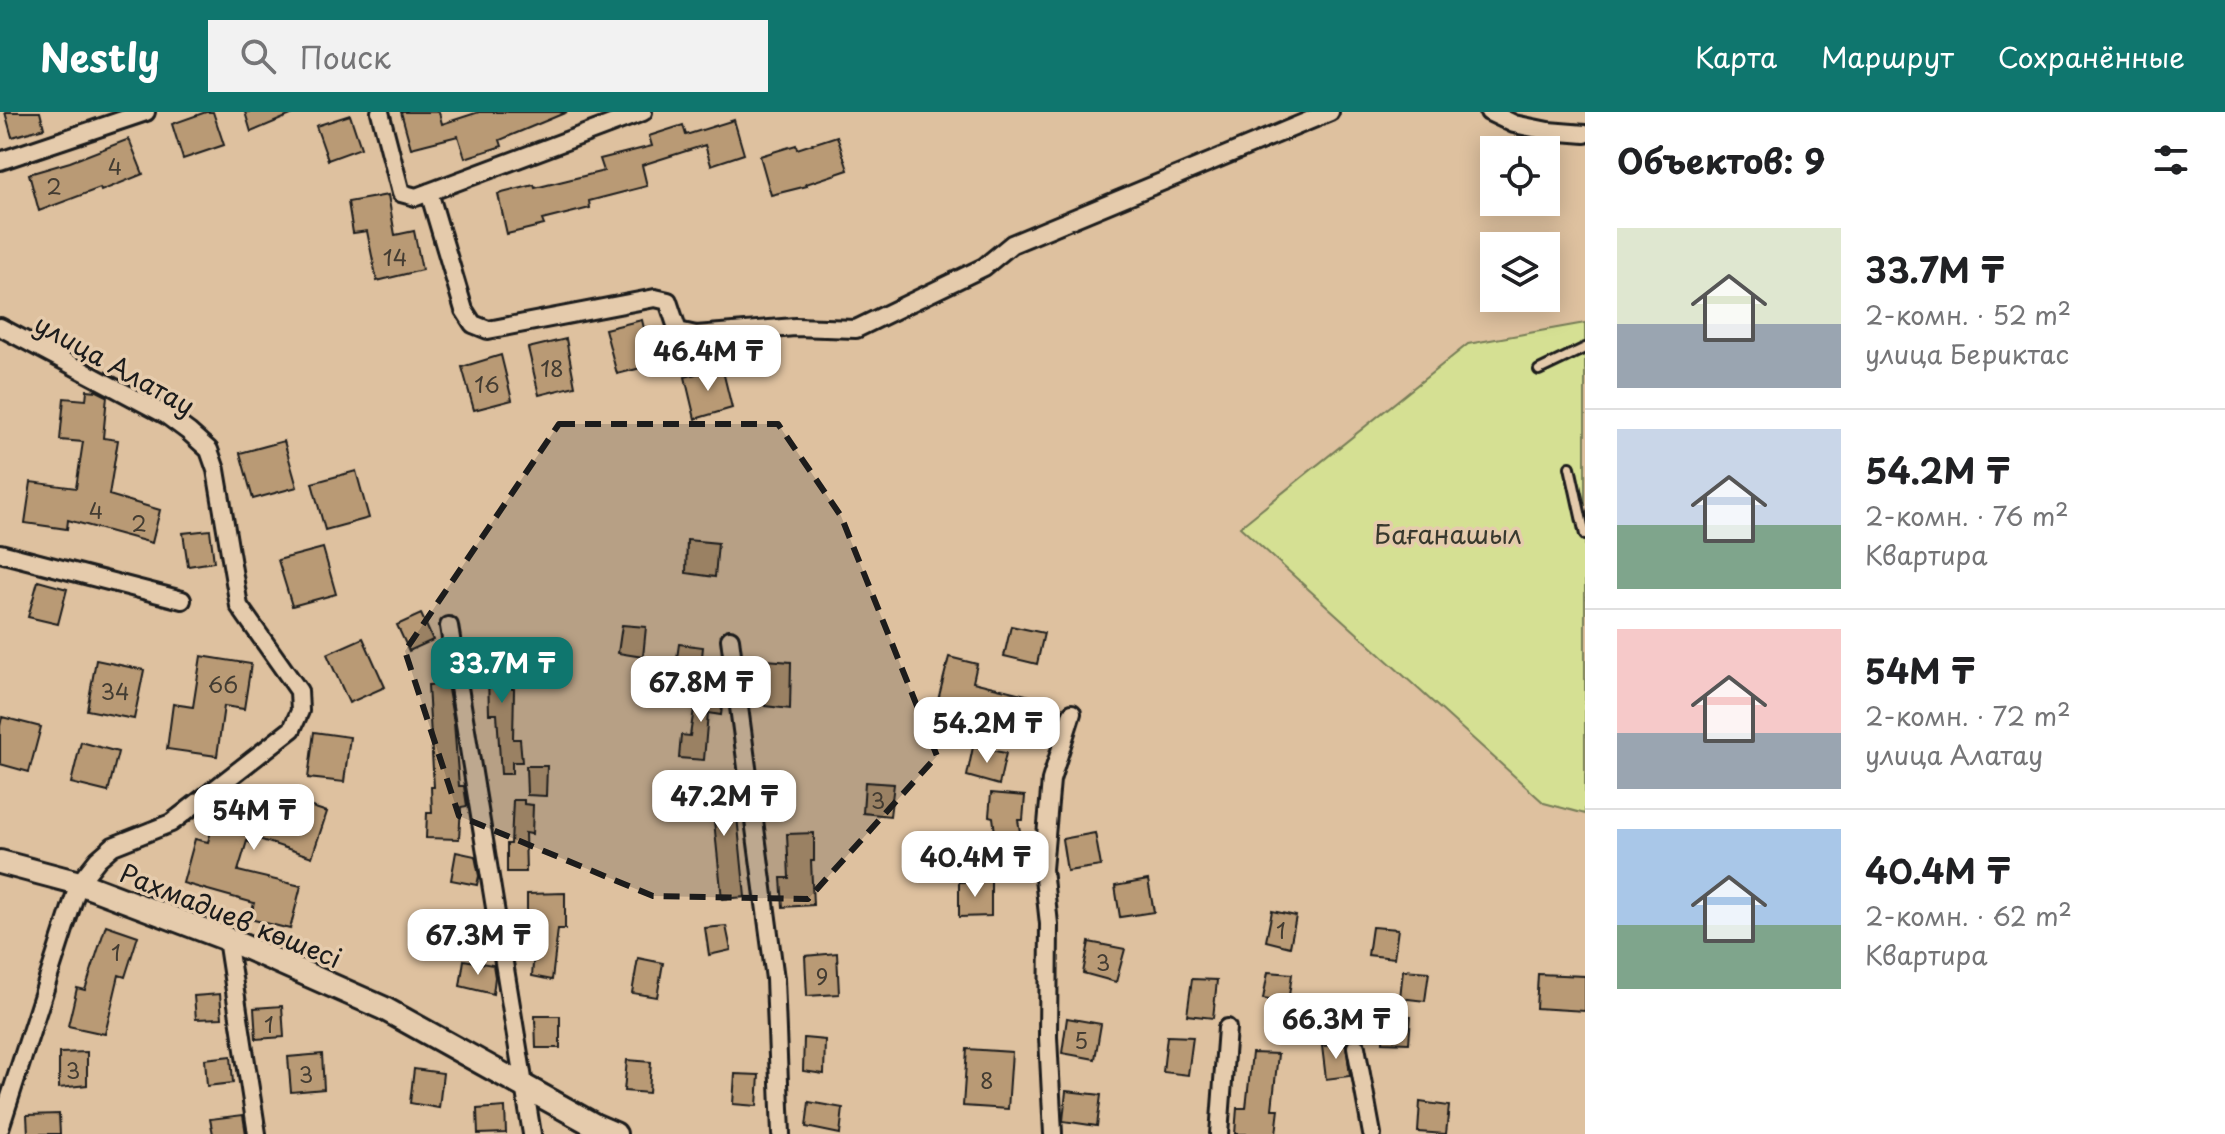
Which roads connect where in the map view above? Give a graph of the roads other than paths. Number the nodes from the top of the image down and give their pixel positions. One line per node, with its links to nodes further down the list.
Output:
1 (146, 112): 7 (street)
2 (380, 112): 8 (street)
3 (643, 112): 8 (street)
4 (1330, 112): 8 (street)
5 (1489, 112): 6 (street)
6 (1585, 134)
7 (0, 161)
8 (429, 192)
9 (0, 327): 20 (street, улица Алатау)
10 (1585, 348): 11 (lane)
11 (1539, 370)
12 (1570, 467): 13 (lane)
13 (1585, 535)
14 (0, 553): 15 (street)
15 (182, 600)
16 (449, 626): 24 (street)
17 (730, 639): 29 (street)
18 (1072, 713): 30 (street)
19 (0, 862): 20 (street, Рахмадиев көшесі)
20 (79, 883): 21 (street, Рахмадиев көшесі); 25 (street)
21 (227, 939): 24 (street, Рахмадиев көшесі); 26 (street)
22 (1227, 1028): 31 (street)
23 (1356, 1047): 32 (street)
24 (525, 1085): 27 (street); 28 (street, Рахмадиев көшесі)
25 (0, 1128)
26 (257, 1134)
27 (532, 1134)
28 (615, 1134)
29 (781, 1134)
30 (1053, 1134)
31 (1219, 1134)
32 (1372, 1134)

